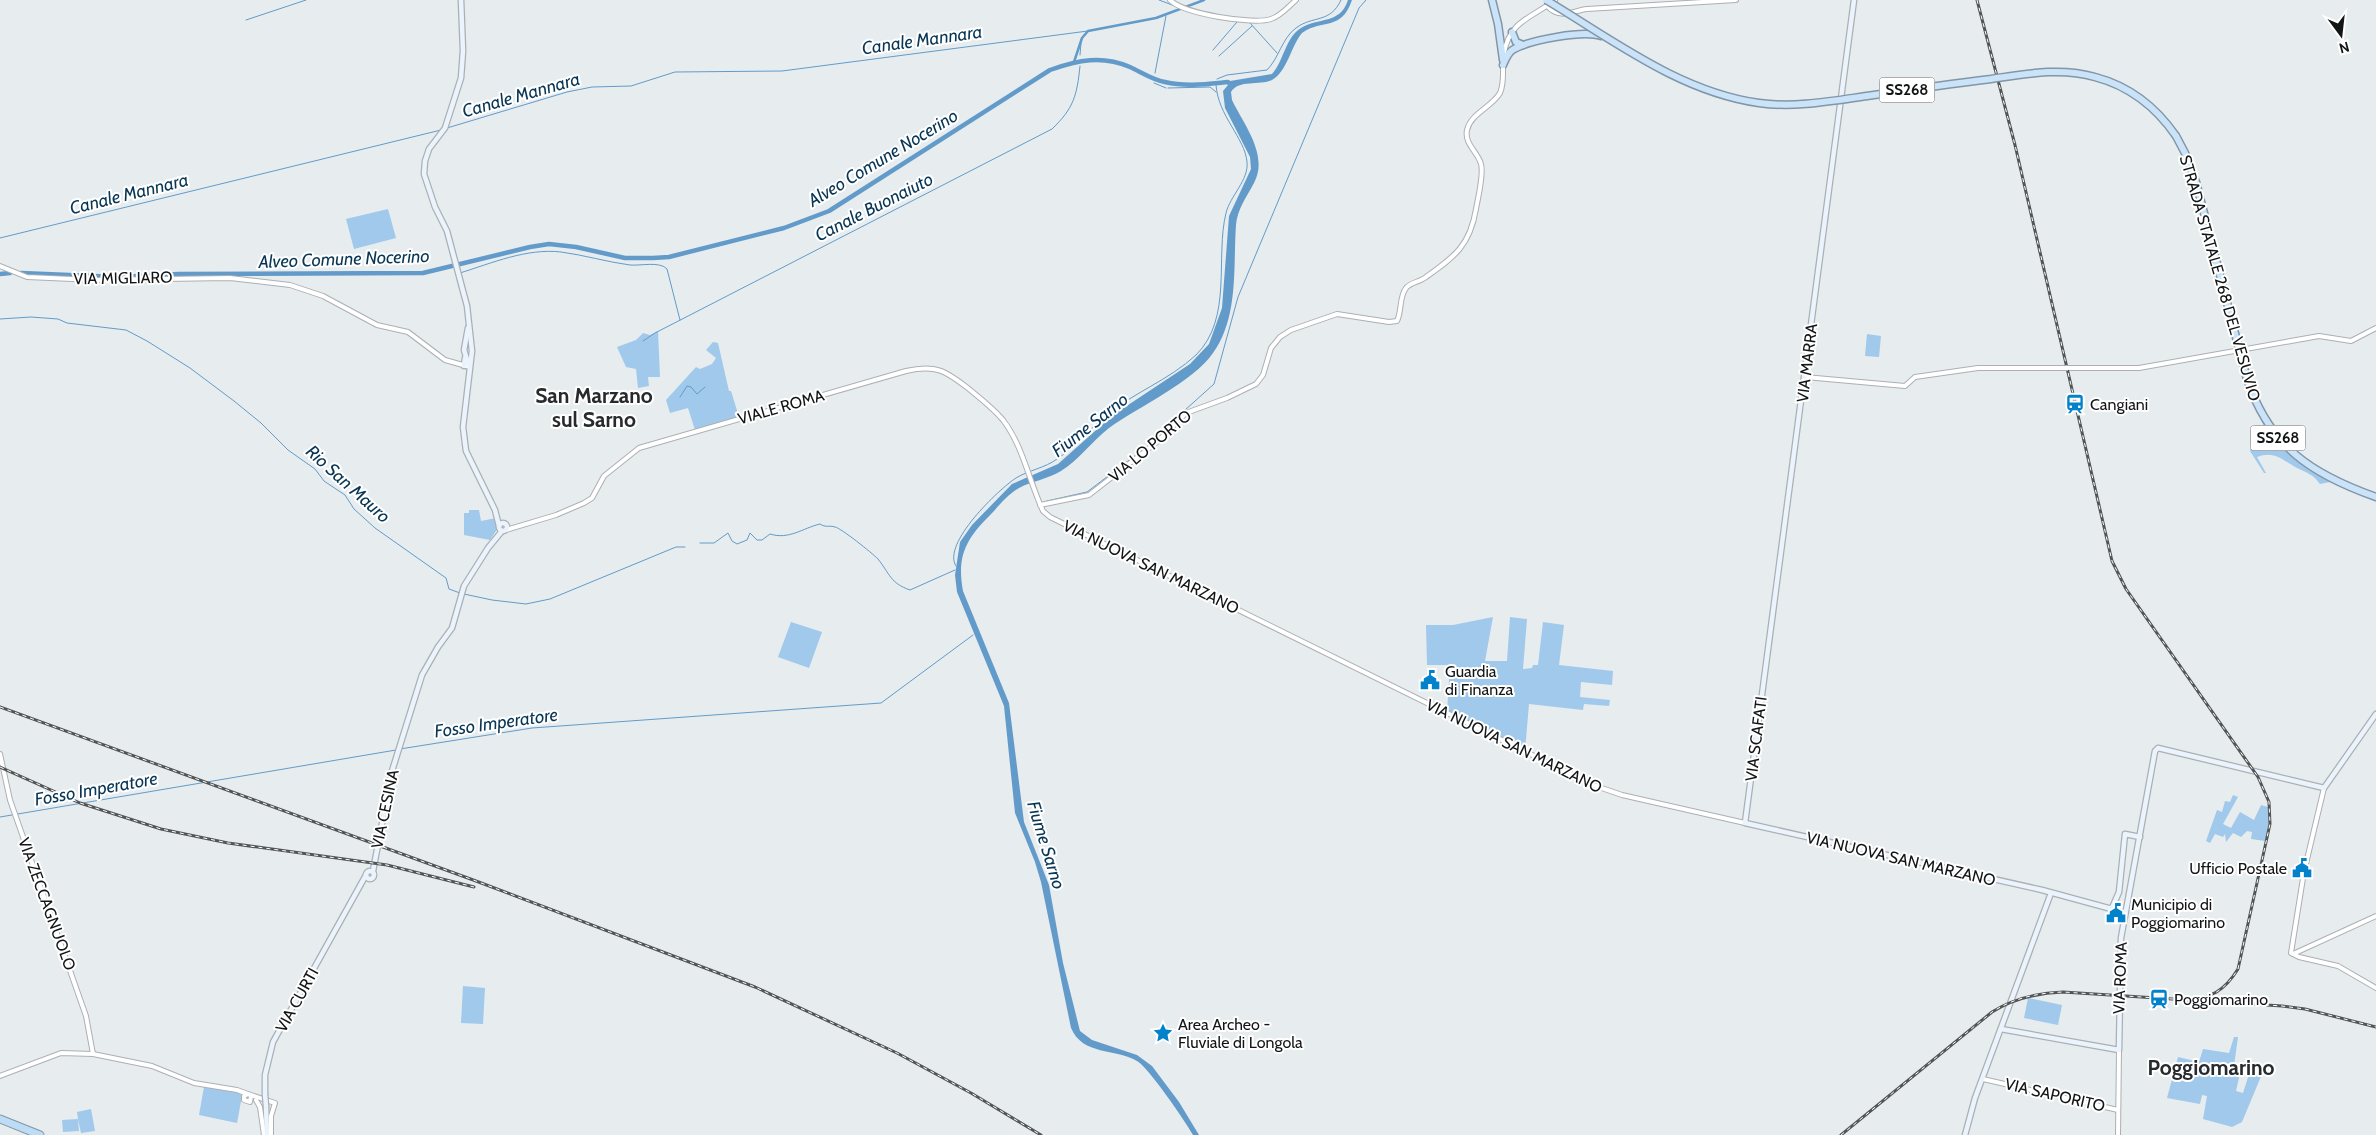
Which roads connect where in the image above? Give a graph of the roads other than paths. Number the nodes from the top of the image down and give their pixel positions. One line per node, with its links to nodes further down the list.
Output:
1 (461, 0): 15 (main road)
2 (1170, 0): 3 (street)
3 (1296, 0)
4 (1492, 0): 9 (highway)
5 (1555, 0): 8 (street)
6 (1736, 0): 8 (street)
7 (1854, 0): 22 (main road, VIA MARRA)
8 (1548, 2): 10 (street); 12 (highway, STRADA STATALE 268 DEL VESUVIO / SS268, bridge)
9 (1498, 24): 10 (highway); 13 (highway)
10 (1513, 31): 11 (highway); 13 (street, VIA LO PORTO)
11 (1523, 45): 12 (highway, SS268, bridge); 13 (highway, SS268)
12 (1628, 49): 23 (highway, STRADA STATALE 268 DEL VESUVIO / SS268, bridge)
13 (1503, 62): 24 (street, VIA LO PORTO)
14 (0, 266): 20 (street, VIA MIGLIARO)
15 (468, 324): 17 (main road); 18 (main road)
16 (2376, 328): 22 (street)
17 (472, 348): 18 (main road); 19 (main road)
18 (464, 349): 19 (main road)
19 (468, 358): 20 (main road); 21 (main road)
20 (464, 366): 21 (street, VIA MIGLIARO)
21 (470, 367): 25 (main road)
22 (1805, 376): 26 (main road, VIA MARRA)
23 (2376, 497)
24 (1040, 505): 25 (street, VIALE ROMA); 30 (street, VIA NUOVA SAN MARZANO)
25 (502, 528): 32 (main road, VIA CESINA)
26 (1768, 656): 30 (main road, VIA SCAFATI)
27 (2376, 714): 29 (main road)
28 (0, 756): 39 (street, VIA ZECCAGNUOLO)
29 (2324, 788): 31 (main road, VIA ROMA); 35 (street)
30 (1745, 823): 33 (main road, VIA NUOVA SAN MARZANO)
31 (2140, 837): 33 (main road, VIA NUOVA SAN MARZANO); 38 (main road, VIA ROMA)
32 (362, 883): 48 (main road, VIA CURTI, bridge)
33 (2051, 893): 37 (main road)
34 (2376, 916): 35 (street)
35 (2293, 953): 36 (street)
36 (2376, 988)
37 (2001, 1028): 38 (main road); 41 (main road)
38 (2119, 1050): 43 (street, VIA SAPORITO)
39 (92, 1054): 40 (street); 42 (street)
40 (0, 1076)
41 (1983, 1079): 43 (street, VIA SAPORITO); 49 (main road)
42 (251, 1098): 48 (street); 48 (street)
43 (2118, 1110): 50 (street)
44 (0, 1119): 47 (highway)
45 (0, 1125): 46 (highway)
46 (26, 1135)
47 (40, 1135)
48 (267, 1135)
49 (1965, 1135)
50 (2118, 1135)

